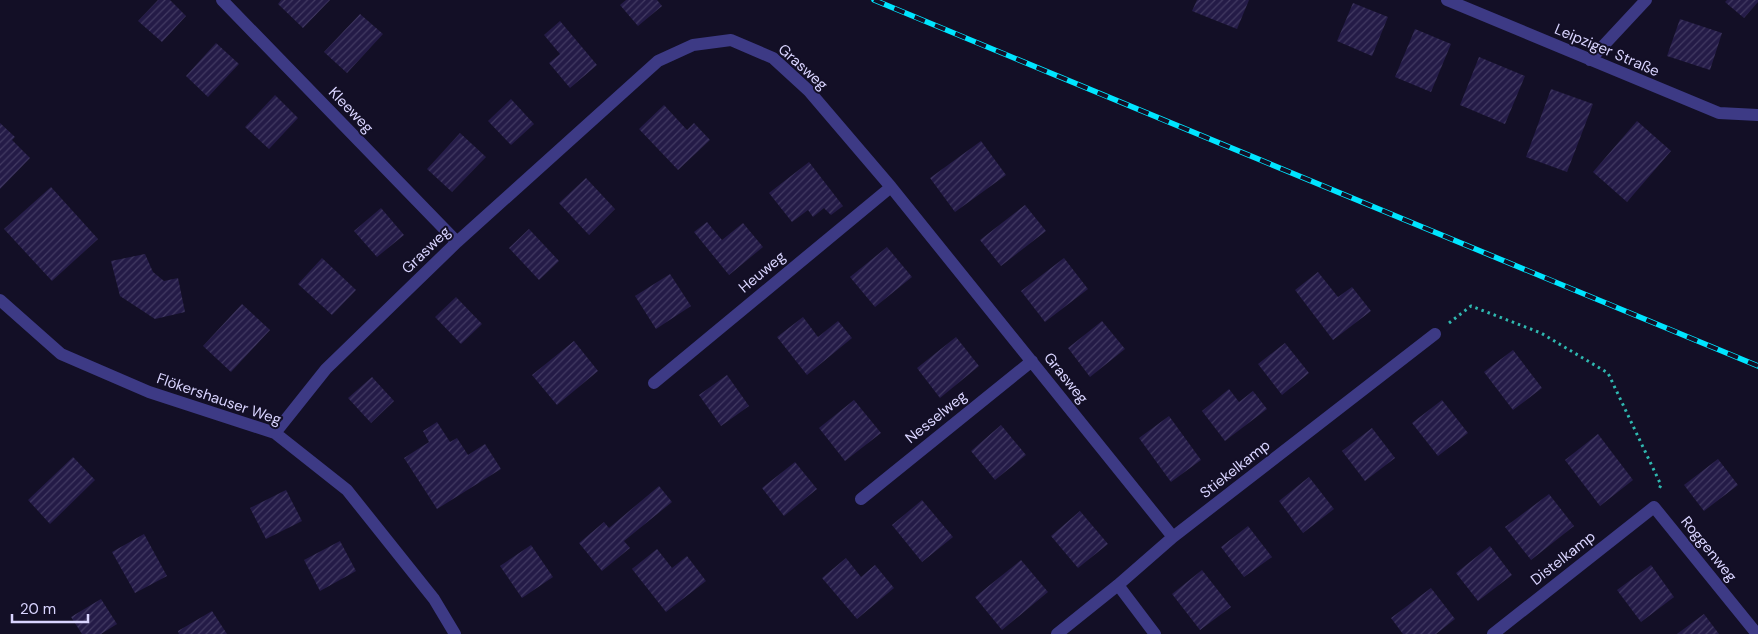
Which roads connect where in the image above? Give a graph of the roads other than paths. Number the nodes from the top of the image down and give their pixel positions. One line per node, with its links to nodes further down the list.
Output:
1 (222, 0): 7 (street, Kleeweg)
2 (1447, 0): 4 (street, Leipziger Straße)
3 (1646, 0): 4 (street)
4 (1590, 60): 5 (street, Leipziger Straße)
5 (1758, 115)
6 (891, 187): 7 (street, Grasweg); 10 (street, Grasweg); 11 (street, Heuweg)
7 (457, 242): 12 (street, Grasweg)
8 (0, 300): 12 (street, Flökershauser Weg)
9 (1436, 334): 15 (street, Stiekelkamp)
10 (1032, 361): 13 (street, Nesselweg); 15 (street, Grasweg)
11 (654, 383)
12 (275, 433): 17 (street, Flökershauser Weg)
13 (861, 499)
14 (1654, 507): 20 (street, Distelkamp); 21 (street, Roggenweg)
15 (1173, 537): 16 (street, Stiekelkamp)
16 (1118, 586): 18 (street, Stiekelkamp); 19 (street)
17 (455, 634)
18 (1057, 634)
19 (1155, 634)
20 (1493, 634)
21 (1757, 634)

